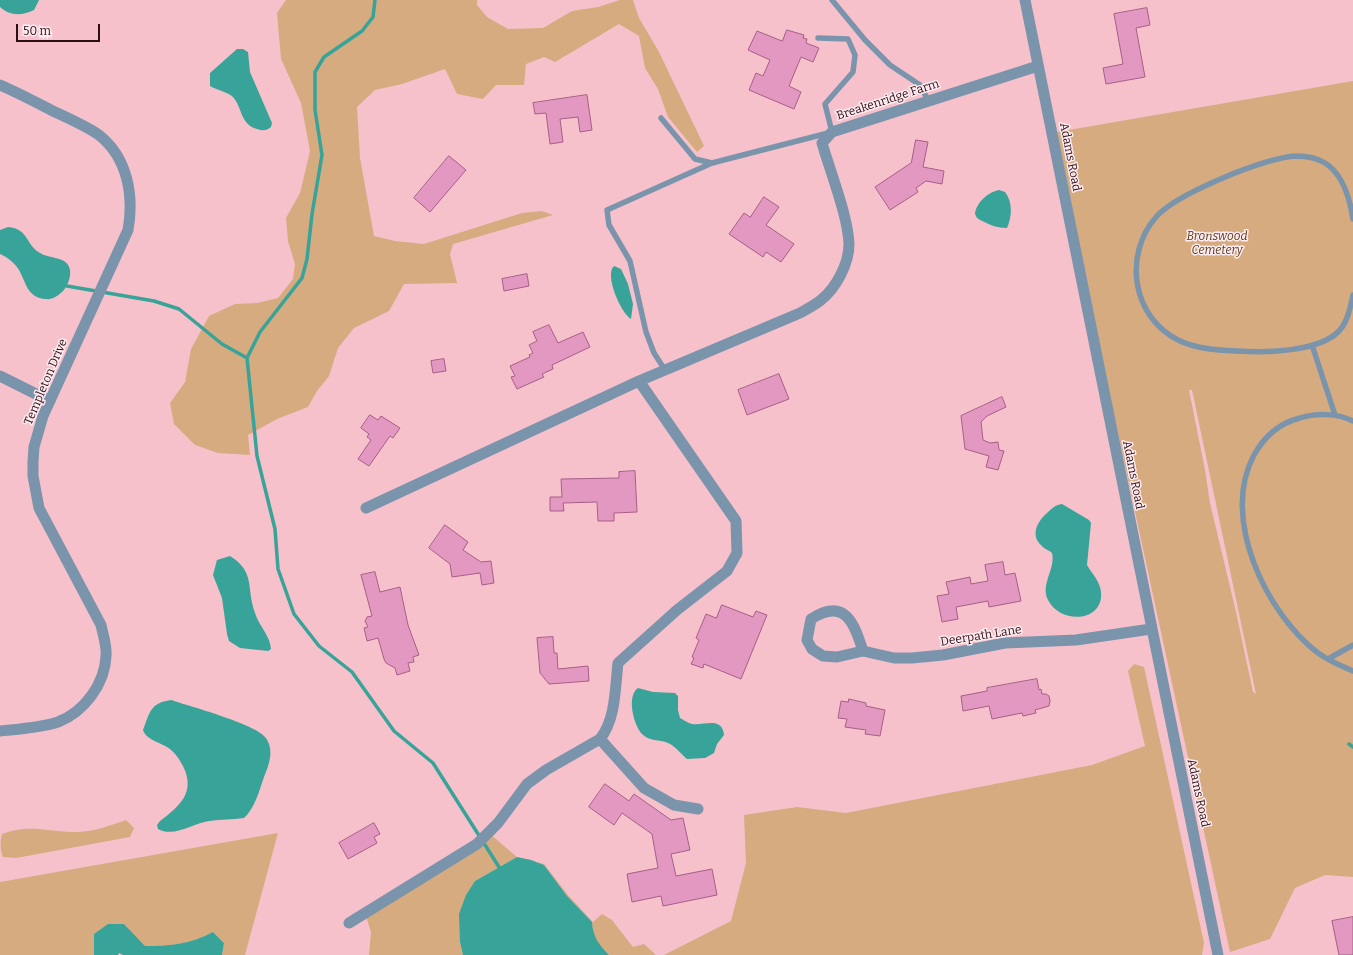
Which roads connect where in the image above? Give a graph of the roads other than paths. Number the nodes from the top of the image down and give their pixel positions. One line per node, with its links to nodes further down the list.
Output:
1 (832, 0): 6 (lane)
2 (1025, 0): 4 (street, Adams Road)
3 (818, 38): 8 (lane)
4 (1038, 66): 6 (street, Breakenridge Farm); 20 (street, Adams Road)
5 (0, 85): 16 (street, Templeton Drive)
6 (928, 100): 8 (street, Breakenridge Farm)
7 (661, 118): 9 (lane)
8 (832, 132): 9 (lane); 13 (street, Breakenridge Farm)
9 (712, 163): 13 (lane)
10 (1353, 218): 12 (lane)
11 (1353, 295): 12 (lane)
12 (1312, 345): 17 (lane)
13 (665, 370): 15 (street, Breakenridge Farm)
14 (0, 376): 16 (street)
15 (639, 381): 19 (street, Breakenridge Farm); 26 (street)
16 (50, 401): 25 (street, Templeton Drive)
17 (1335, 416): 18 (lane); 23 (lane)
18 (1353, 421)
19 (366, 508)
20 (1151, 629): 22 (street, Deerpath Lane); 29 (street, Adams Road)
21 (1353, 645): 23 (lane)
22 (863, 651): 22 (street, Deerpath Lane)
23 (1328, 659): 24 (lane)
24 (1353, 671)
25 (0, 731)
26 (600, 739): 27 (street); 28 (street)
27 (698, 809)
28 (349, 923)
29 (1218, 955)

